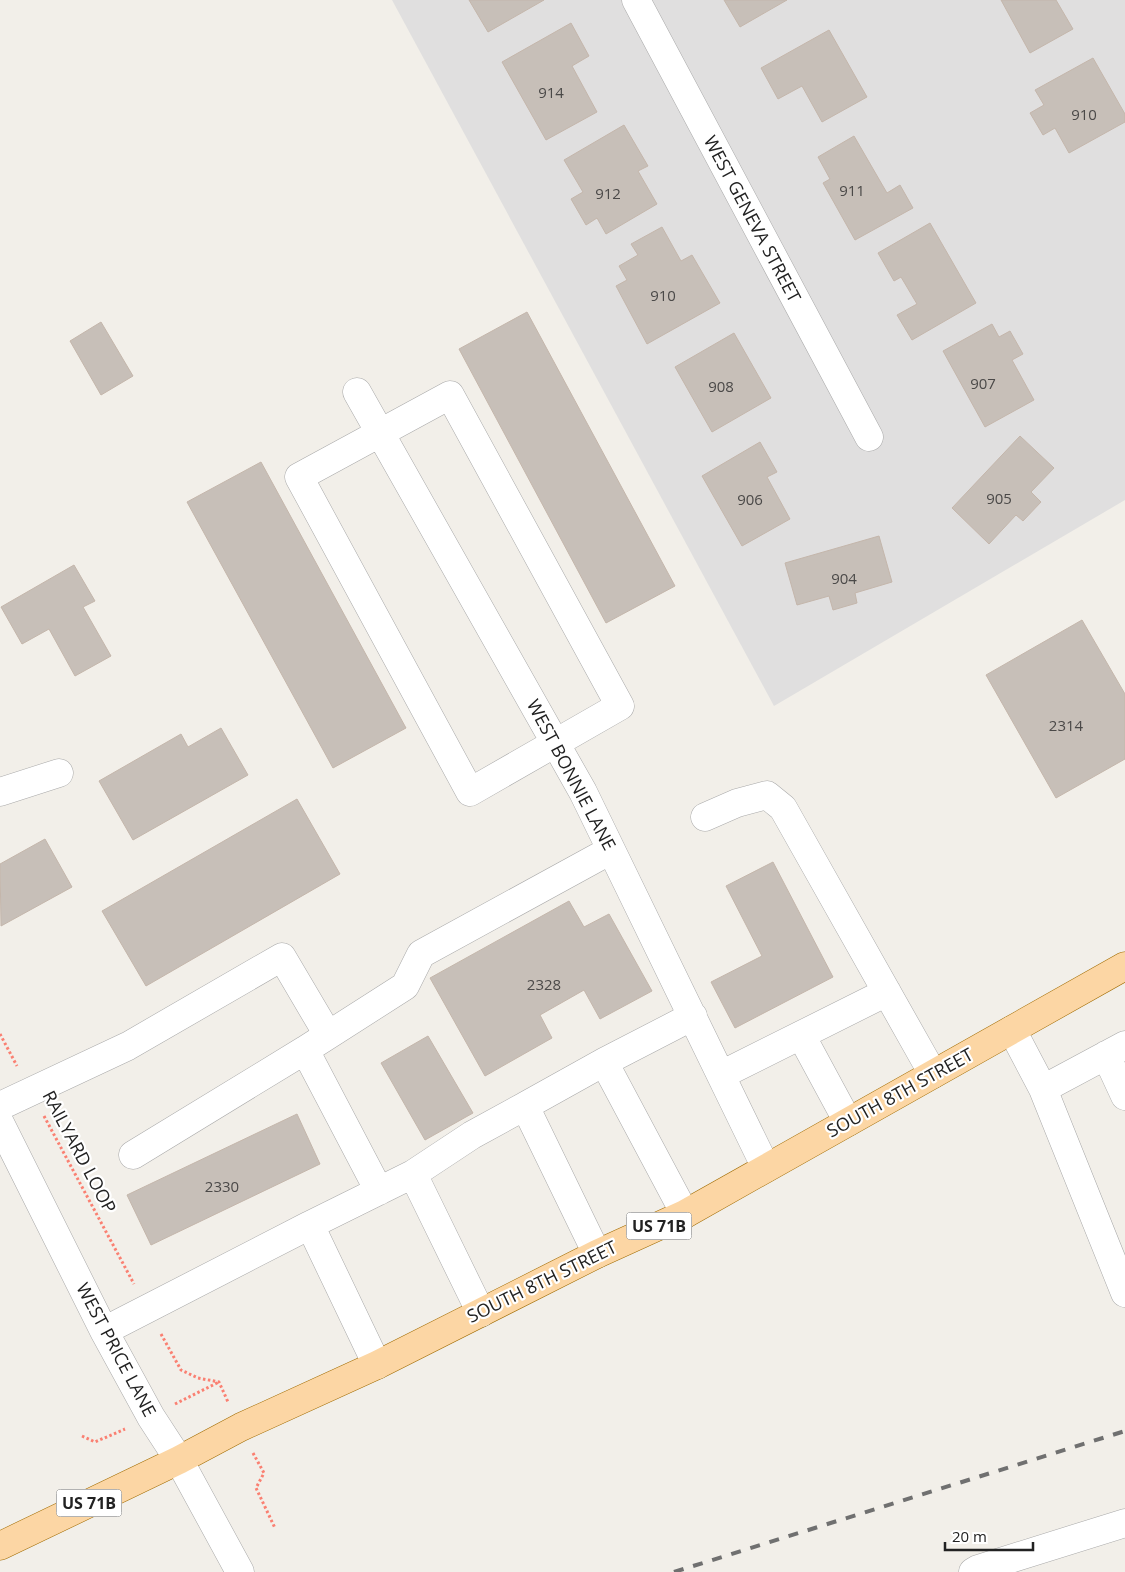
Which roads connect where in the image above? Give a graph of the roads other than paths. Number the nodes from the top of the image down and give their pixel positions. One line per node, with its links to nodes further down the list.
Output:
1 (636, 0): 4 (street, WEST GENEVA STREET)
2 (357, 392): 3 (street, WEST BONNIE LANE)
3 (380, 432): 5 (street, WEST BONNIE LANE); 5 (street); 5 (street)
4 (869, 437)
5 (554, 742): 9 (street, WEST BONNIE LANE)
6 (60, 773): 7 (street)
7 (0, 792)
8 (705, 816): 11 (street)
9 (611, 850): 12 (street, WEST BONNIE LANE); 15 (street)
10 (1125, 966): 13 (main road, SOUTH 8TH STREET / US 71B)
11 (887, 992): 14 (street); 19 (street)
12 (693, 1016): 18 (street); 20 (street, WEST BONNIE LANE)
13 (1012, 1030): 19 (main road, SOUTH 8TH STREET / US 71B); 21 (street)
14 (801, 1034): 20 (street); 25 (street)
15 (328, 1035): 16 (street); 23 (street)
16 (305, 1050): 27 (street); 30 (street)
17 (1116, 1050): 21 (street); 22 (street)
18 (604, 1062): 24 (street); 31 (street)
19 (933, 1074): 25 (main road, SOUTH 8TH STREET / US 71B)
20 (721, 1075): 28 (street, WEST BONNIE LANE)
21 (1043, 1089): 34 (street)
22 (1125, 1096)
23 (0, 1106)
24 (525, 1106): 29 (street); 33 (street)
25 (848, 1122): 28 (main road, SOUTH 8TH STREET / US 71B)
26 (0, 1123): 36 (street, WEST PRICE LANE)
27 (133, 1155)
28 (766, 1168): 31 (main road, SOUTH 8TH STREET / US 71B)
29 (413, 1174): 30 (street); 35 (street)
30 (378, 1191): 32 (street)
31 (686, 1214): 33 (main road, SOUTH 8TH STREET / US 71B)
32 (310, 1225): 36 (street); 37 (street)
33 (597, 1254): 35 (main road, SOUTH 8TH STREET / US 71B)
34 (1125, 1293)
35 (481, 1313): 37 (main road, SOUTH 8TH STREET / US 71B)
36 (104, 1331): 38 (street, WEST PRICE LANE)
37 (377, 1365): 38 (main road, SOUTH 8TH STREET / US 71B)
38 (179, 1460): 40 (main road, SOUTH 8TH STREET / US 71B); 41 (street, WEST PRICE LANE)
39 (1125, 1523): 42 (street)
40 (0, 1546)
41 (240, 1572)
42 (973, 1572)

